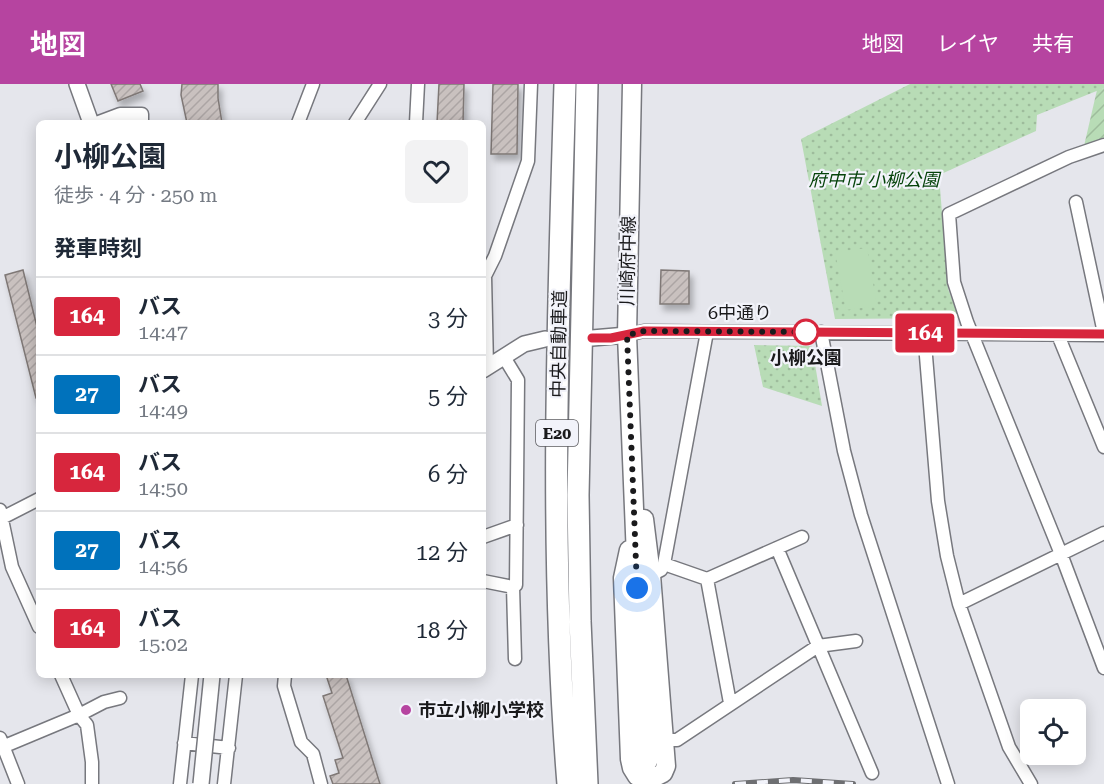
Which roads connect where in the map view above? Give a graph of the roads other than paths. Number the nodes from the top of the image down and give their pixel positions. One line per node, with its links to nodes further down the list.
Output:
1 (76, 84): 9 (street)
2 (313, 84): 12 (street)
3 (380, 84): 13 (street)
4 (418, 84): 14 (street)
5 (531, 84): 17 (street)
6 (565, 84): 64 (highway, 中央自動車道 / E20)
7 (587, 84): 64 (highway, 中央自動車道 / E20)
8 (632, 84): 24 (main road, 川崎府中線)
9 (93, 120)
10 (103, 120): 11 (street)
11 (142, 120)
12 (299, 120)
13 (357, 120)
14 (416, 120)
15 (1104, 145): 21 (street)
16 (1076, 202): 23 (street)
17 (486, 271)
18 (707, 332): 19 (street, 6中通り); 24 (street, 6中通り); 40 (street)
19 (821, 332): 20 (street, 6中通り); 71 (street)
20 (924, 333): 21 (street, 6中通り); 44 (street)
21 (970, 333): 22 (street, 6中通り); 39 (street)
22 (1058, 334): 23 (street, 6中通り); 29 (street)
23 (1104, 334)
24 (627, 335): 25 (street, 6中通り); 30 (main road, 川崎府中線)
25 (592, 338)
26 (544, 339): 27 (street)
27 (504, 357): 28 (street); 33 (street)
28 (486, 368)
29 (1104, 447)
30 (632, 474): 34 (main road, 川崎府中線); 40 (main road)
31 (36, 500): 32 (street)
32 (1, 516): 45 (street)
33 (517, 525): 36 (street); 43 (street)
34 (634, 530): 58 (main road); 62 (main road, 川崎府中線)
35 (1104, 533): 39 (street)
36 (486, 536)
37 (802, 537): 38 (street)
38 (777, 549): 41 (street); 47 (street)
39 (1061, 554): 44 (street); 49 (street)
40 (658, 569): 41 (street); 58 (main road)
41 (708, 579): 56 (street)
42 (486, 582): 43 (street)
43 (513, 587): 48 (street)
44 (959, 604): 72 (street)
45 (36, 620)
46 (856, 641): 47 (street)
47 (818, 646): 56 (street); 63 (street)
48 (515, 659)
49 (1104, 668)
50 (62, 678): 57 (street)
51 (192, 678): 59 (street)
52 (212, 678): 68 (street, bridge)
53 (236, 678): 61 (street)
54 (285, 678): 70 (street)
55 (120, 698): 57 (street)
56 (730, 703): 58 (street)
57 (79, 716): 60 (street); 66 (street)
58 (664, 740)
59 (184, 743): 61 (street); 67 (street)
60 (1, 744): 65 (street)
61 (229, 748): 69 (street)
62 (648, 761)
63 (872, 773)
64 (578, 782)
65 (18, 784)
66 (92, 784)
67 (180, 784)
68 (201, 784)
69 (224, 784)
70 (321, 784)
71 (948, 784)
72 (1030, 784)

